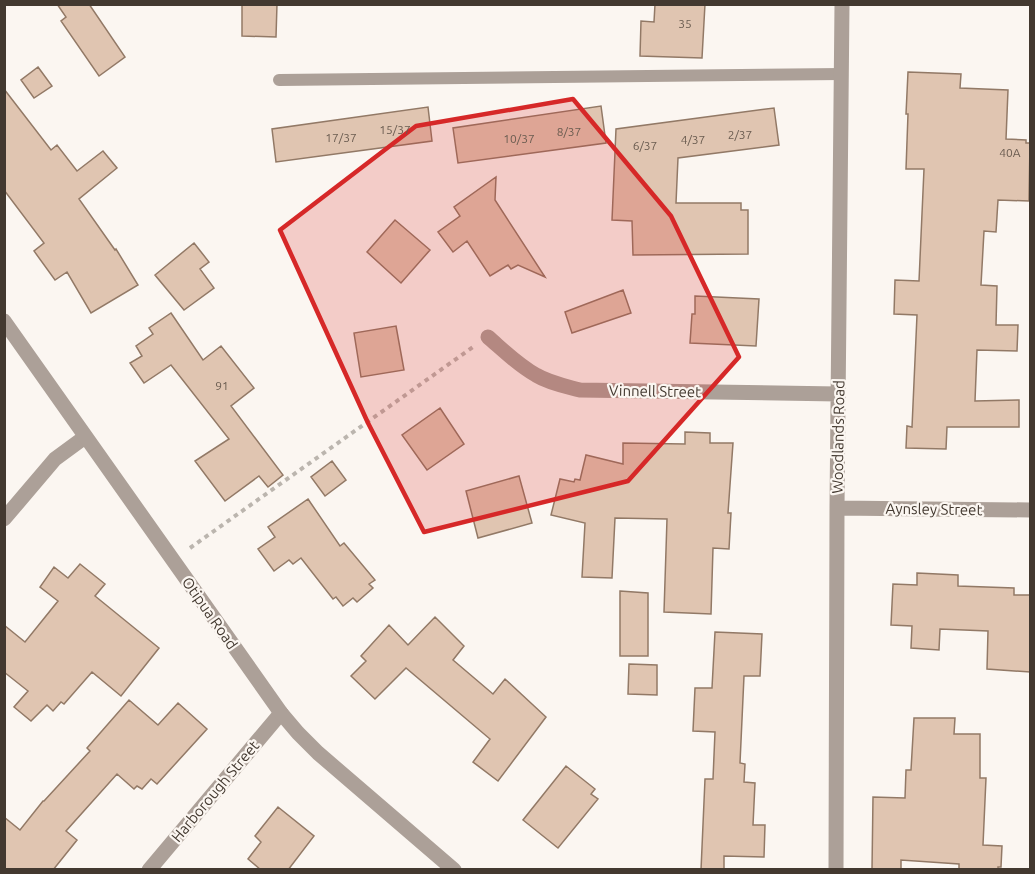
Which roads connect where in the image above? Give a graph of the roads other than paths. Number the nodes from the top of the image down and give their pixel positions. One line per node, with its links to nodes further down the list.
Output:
1 (842, 4): 2 (street, Woodlands Road)
2 (842, 74): 3 (lane); 6 (street, Woodlands Road)
3 (279, 80)
4 (4, 321): 7 (street, Otipua Road)
5 (488, 337): 6 (street, Vinnell Street)
6 (838, 394): 8 (street, Woodlands Road)
7 (86, 437): 10 (street); 11 (street, Otipua Road)
8 (837, 508): 9 (street, Aynsley Street); 14 (street, Woodlands Road)
9 (1030, 510)
10 (4, 519)
11 (281, 713): 12 (street, Harborough Street); 13 (street, Otipua Road)
12 (149, 870)
13 (454, 870)
14 (836, 870)

